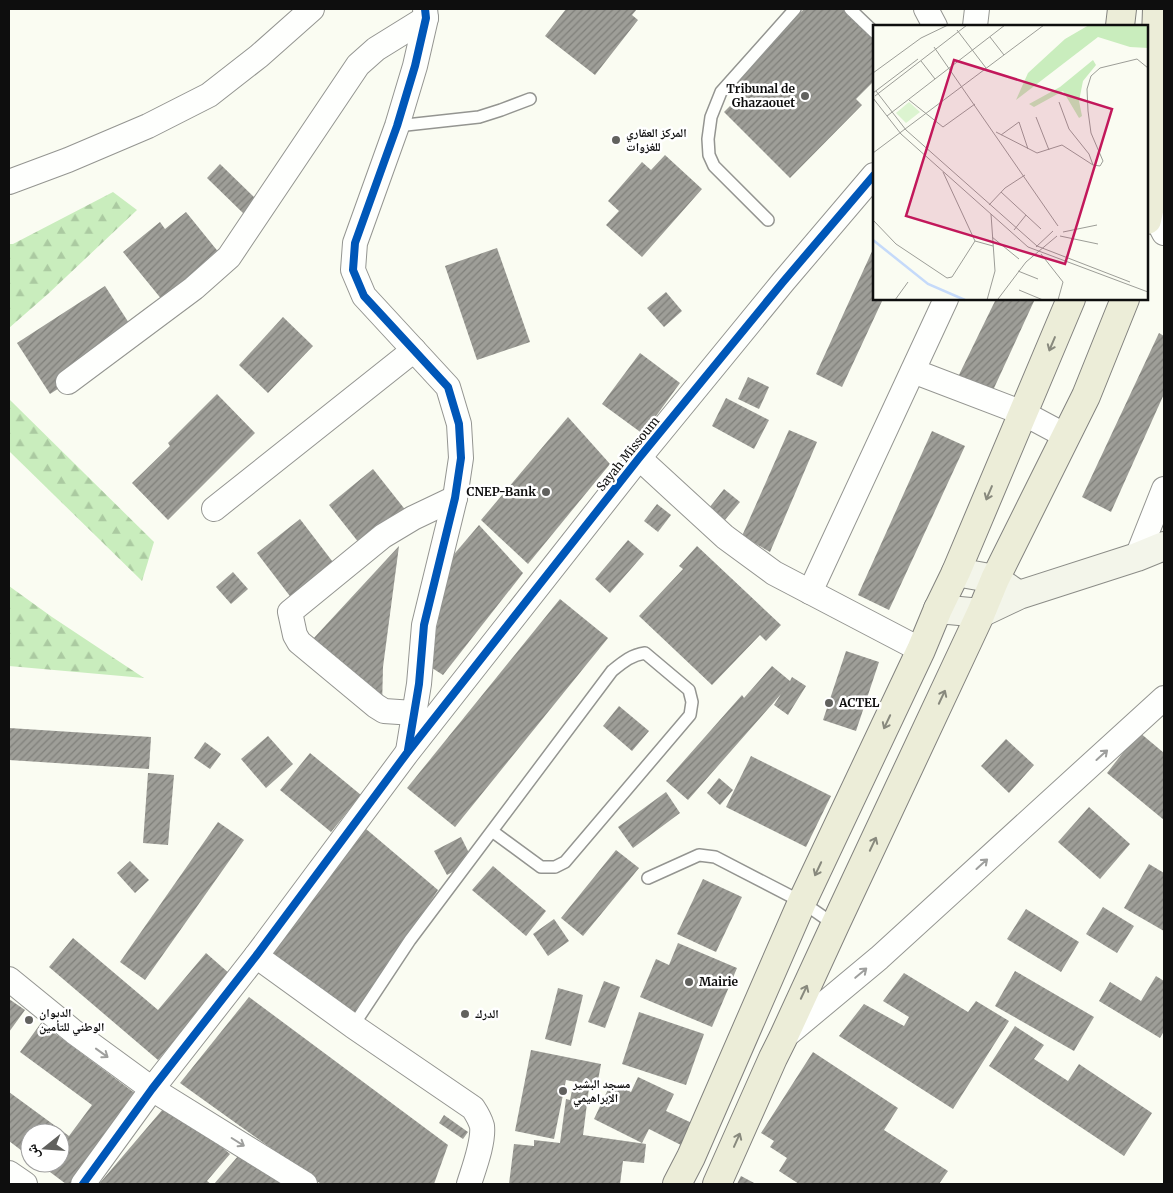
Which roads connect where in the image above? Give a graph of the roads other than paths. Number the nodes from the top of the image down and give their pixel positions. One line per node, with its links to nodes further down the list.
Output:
1 (312, 9): 16 (street)
2 (794, 9): 18 (lane)
3 (850, 9): 12 (lane)
4 (926, 9): 9 (street)
5 (976, 9): 10 (street)
6 (1122, 9): 11 (main road)
7 (1157, 9): 17 (main road)
8 (426, 14): 14 (street); 24 (street)
9 (934, 25)
10 (975, 25)
11 (1120, 25)
12 (873, 31)
13 (530, 99): 14 (lane)
14 (397, 126): 22 (street)
15 (873, 176): 27 (street, Sayah Missoum)
16 (9, 182)
17 (1154, 211)
18 (768, 220)
19 (946, 300): 23 (street)
20 (1071, 300): 25 (main road, one-way to 25)
21 (1125, 300): 26 (main road)
22 (414, 350): 29 (street); 30 (street)
23 (913, 371): 25 (street); 35 (street)
24 (68, 382)
25 (1023, 413): 26 (street); 33 (main road, one-way to 33)
26 (1066, 436): 34 (main road)
27 (639, 458): 35 (street, Sayah Missoum); 42 (street, Sayah Missoum)
28 (1164, 490): 32 (street)
29 (455, 498): 41 (street); 41 (street)
30 (214, 509)
31 (1164, 546): 32 (main road)
32 (1137, 558): 36 (main road)
33 (956, 572): 34 (main road); 37 (main road)
34 (995, 579): 36 (main road); 38 (main road)
35 (810, 592): 39 (street, Sayah Missoum)
36 (1019, 595): 38 (main road)
37 (938, 609): 38 (main road); 39 (main road)
38 (981, 613): 46 (main road, one-way to 38)
39 (921, 650): 45 (main road, one-way to 45)
40 (1164, 698): 50 (street, one-way to 40)
41 (414, 713): 42 (street)
42 (407, 753): 47 (street, Sayah Missoum)
43 (492, 831): 43 (lane); 49 (lane)
44 (648, 878): 45 (lane)
45 (802, 902): 46 (lane); 57 (main road)
46 (835, 925): 50 (main road, one-way to 46)
47 (256, 956): 49 (street); 51 (street, Sayah Missoum)
48 (9, 979): 51 (street, one-way to 51)
49 (353, 1026): 56 (street)
50 (783, 1038): 58 (main road, one-way to 50)
51 (152, 1089): 54 (street, Sayah Missoum); 55 (street, one-way to 55)
52 (9, 1173): 53 (street)
53 (25, 1184)
54 (83, 1184)
55 (305, 1184)
56 (469, 1184)
57 (677, 1184)
58 (718, 1184)

